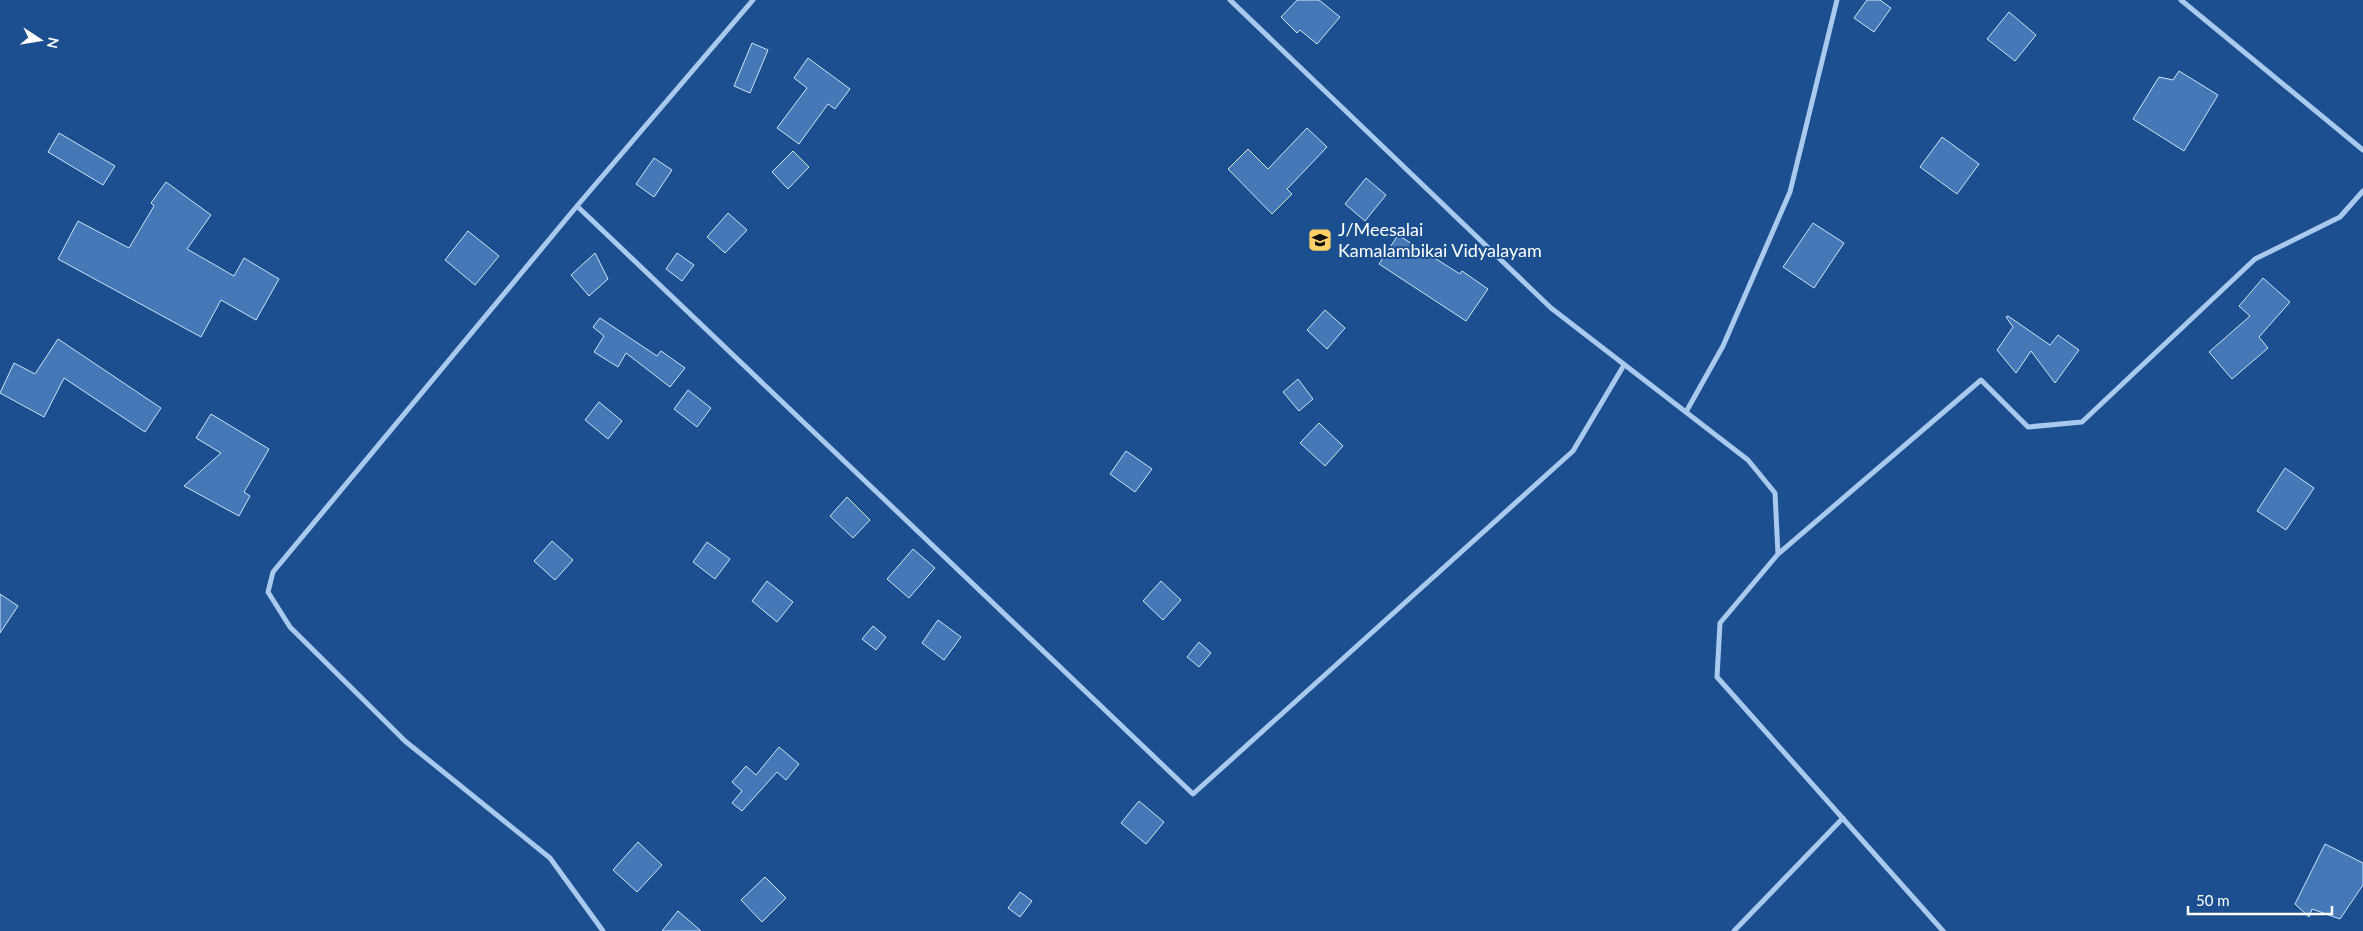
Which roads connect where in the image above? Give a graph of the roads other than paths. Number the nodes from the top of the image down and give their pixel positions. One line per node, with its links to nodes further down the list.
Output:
1 (753, 0): 7 (street)
2 (1230, 0): 8 (street)
3 (1837, 0): 9 (street)
4 (2181, 0): 5 (street)
5 (2363, 150)
6 (2363, 190): 10 (street)
7 (577, 206): 8 (street); 12 (street)
8 (1624, 365): 9 (street)
9 (1686, 412): 10 (street)
10 (1778, 554): 11 (street)
11 (1843, 818): 13 (street); 14 (street)
12 (603, 931)
13 (1734, 931)
14 (1943, 931)

